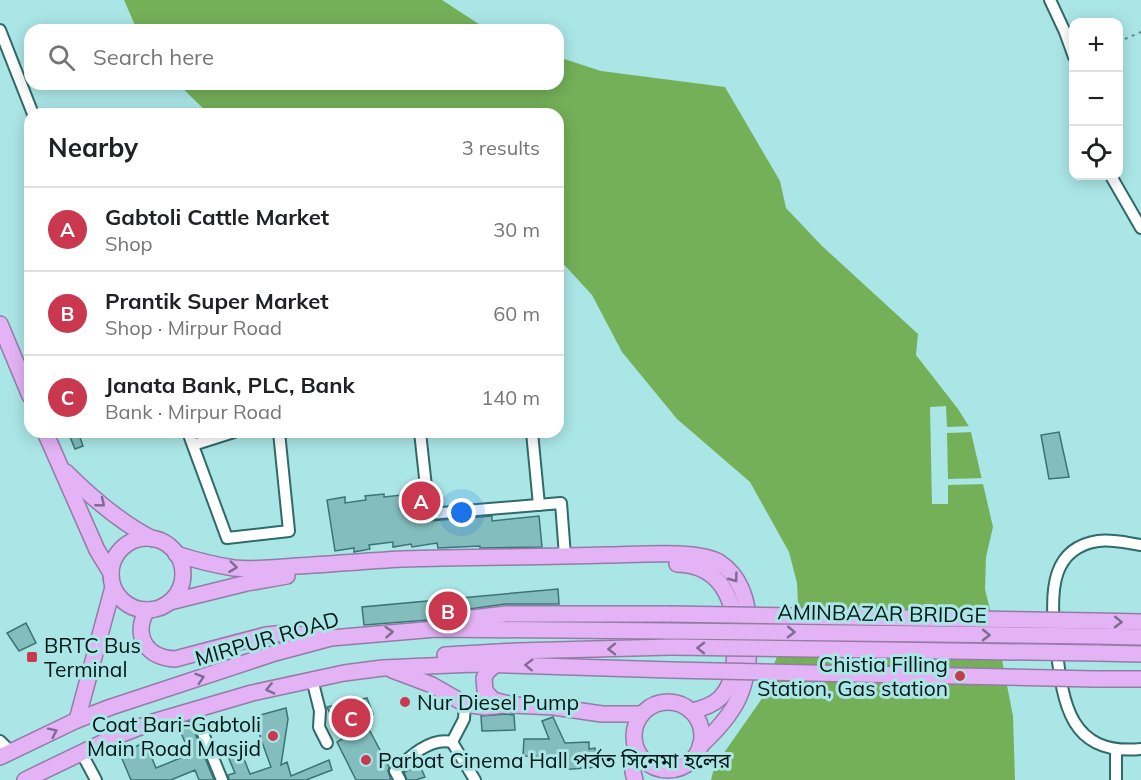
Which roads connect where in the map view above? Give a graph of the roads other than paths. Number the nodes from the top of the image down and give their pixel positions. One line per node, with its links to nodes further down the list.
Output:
1 (1050, 0): 3 (street)
2 (0, 30): 4 (street)
3 (1069, 43)
4 (31, 108)
5 (1113, 180): 6 (street)
6 (1141, 228)
7 (0, 324): 8 (highway)
8 (24, 382)
9 (50, 438): 16 (highway)
10 (190, 438): 15 (street)
11 (215, 438): 15 (street)
12 (280, 438): 15 (street)
13 (421, 438): 17 (street)
14 (533, 438): 17 (street)
15 (193, 445)
16 (58, 463): 18 (highway, one-way to 18); 22 (highway)
17 (539, 505): 21 (street)
18 (153, 539): 20 (highway); 22 (highway)
19 (1141, 545): 50 (street)
20 (176, 554): 21 (highway, one-way to 21); 23 (highway)
21 (565, 556): 48 (highway, one-way to 48)
22 (112, 580): 24 (highway); 43 (highway)
23 (170, 602): 24 (highway); 40 (highway)
24 (147, 610): 30 (highway)
25 (1141, 622): 27 (highway, one-way to 25)
26 (436, 629): 27 (highway, AMINBAZAR BRIDGE, bridge); 28 (highway, MIRPUR ROAD); 30 (highway, MIRPUR ROAD, one-way to 26)
27 (1095, 629): 28 (highway, AMINBAZAR BRIDGE, one-way to 27, bridge); 29 (highway)
28 (669, 631)
29 (1141, 637)
30 (331, 638): 43 (highway, MIRPUR ROAD, one-way to 30)
31 (516, 651): 32 (highway, AMINBAZAR BRIDGE, one-way to 31, bridge); 33 (highway); 34 (highway, AMINBAZAR BRIDGE)
32 (1141, 654)
33 (494, 664): 34 (highway); 36 (highway, one-way to 33, bridge); 38 (highway)
34 (383, 668): 35 (highway); 37 (highway)
35 (312, 679): 39 (highway, one-way to 39); 47 (street)
36 (1141, 679)
37 (465, 704): 38 (highway); 45 (street)
38 (513, 705): 41 (highway)
39 (193, 709): 51 (highway); 56 (street)
40 (691, 711): 42 (highway); 48 (highway)
41 (602, 714): 42 (highway); 46 (highway)
42 (642, 714): 46 (highway)
43 (76, 720): 52 (highway, MIRPUR ROAD, one-way to 43)
44 (0, 741): 52 (street)
45 (452, 742): 57 (street); 58 (street)
46 (635, 742): 53 (highway); 59 (highway)
47 (327, 743)
48 (700, 746): 53 (highway)
49 (1141, 748): 50 (street)
50 (1116, 749): 60 (street)
51 (81, 752): 54 (highway); 55 (street)
52 (5, 755)
53 (677, 773)
54 (25, 780)
55 (96, 780)
56 (222, 780)
57 (400, 780)
58 (476, 780)
59 (635, 780)
60 (1116, 780)

